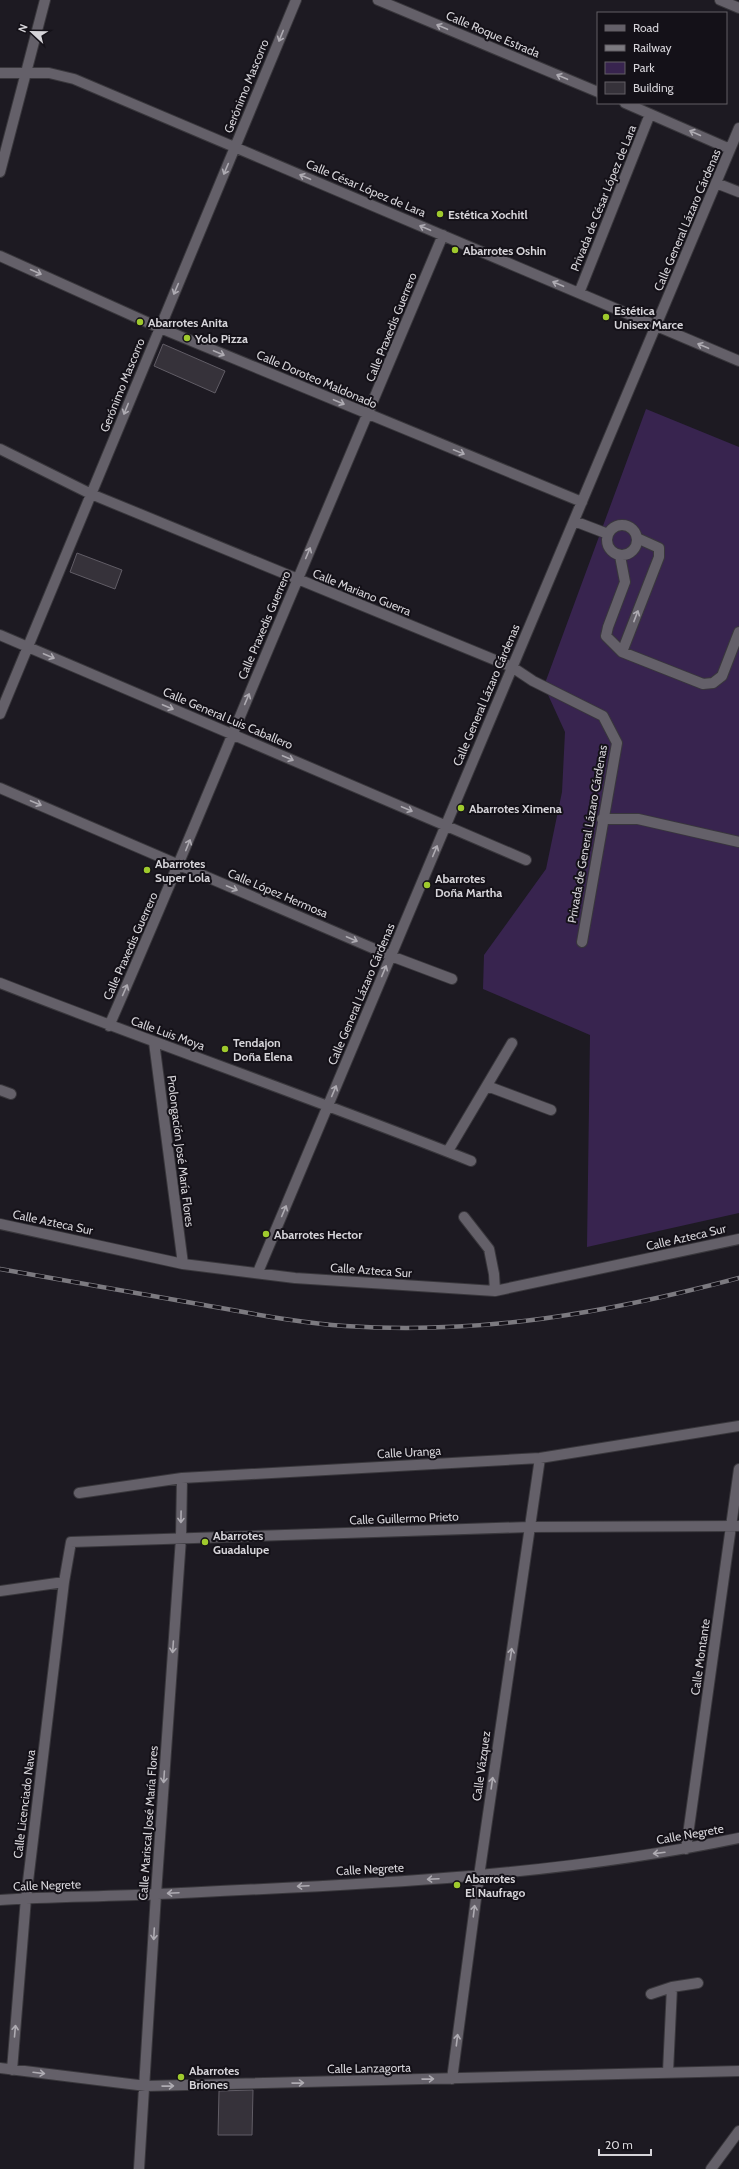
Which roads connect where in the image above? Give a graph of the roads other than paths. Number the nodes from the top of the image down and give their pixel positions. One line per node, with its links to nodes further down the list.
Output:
1 (45, 0): 7 (street)
2 (296, 0): 12 (street, Gerónimo Mascorro, one-way to 12)
3 (378, 0): 8 (street, Calle Roque Estrada, one-way to 3)
4 (720, 0): 5 (street)
5 (739, 8)
6 (0, 73): 7 (street, Calle César López de Lara)
7 (26, 73): 12 (street, Calle César López de Lara); 14 (street)
8 (597, 92)
9 (627, 104): 10 (street)
10 (650, 114): 13 (street, one-way to 10); 19 (street, Privada de César López de Lara)
11 (739, 128): 13 (street, Calle General Lázaro Cárdenas)
12 (235, 147): 17 (street, Calle César López de Lara, one-way to 12); 21 (street, Gerónimo Mascorro, one-way to 21)
13 (730, 149): 15 (street, Calle General Lázaro Cárdenas)
14 (0, 172)
15 (716, 182): 16 (street); 20 (street, Calle General Lázaro Cárdenas)
16 (739, 192)
17 (443, 235): 19 (street, Calle César López de Lara, one-way to 17); 23 (street, Calle Praxedis Guerrero)
18 (0, 256): 21 (street, Calle Doroteo Maldonado, one-way to 21)
19 (579, 293): 20 (street, Calle César López de Lara)
20 (656, 326): 22 (street, Calle César López de Lara, one-way to 20); 26 (street, Calle General Lázaro Cárdenas)
21 (160, 328): 23 (street, Calle Doroteo Maldonado, one-way to 23); 25 (street, Gerónimo Mascorro, one-way to 25)
22 (739, 361)
23 (368, 415): 26 (street, Calle Doroteo Maldonado, one-way to 26); 31 (street, Calle Praxedis Guerrero, one-way to 23)
24 (0, 449): 25 (street, Calle Mariano Guerra)
25 (91, 494): 31 (street, Calle Mariano Guerra); 34 (street, Gerónimo Mascorro)
26 (582, 502): 27 (street, Calle General Lázaro Cárdenas)
27 (574, 521): 28 (street); 36 (street, Calle General Lázaro Cárdenas)
28 (608, 534): 29 (street); 30 (street)
29 (637, 538): 30 (street); 35 (street, one-way to 29)
30 (620, 556): 35 (street)
31 (297, 580): 36 (street, Calle Mariano Guerra); 38 (street, Calle Praxedis Guerrero, one-way to 31)
32 (739, 632): 35 (street)
33 (0, 635): 34 (street, Calle General Luis Caballero)
34 (28, 647): 37 (street, Gerónimo Mascorro); 38 (street, Calle General Luis Caballero, one-way to 38)
35 (622, 652)
36 (512, 668): 40 (street, Privada de General Lázaro Cárdenas); 41 (street, Calle General Lázaro Cárdenas)
37 (0, 714)
38 (233, 734): 41 (street, Calle General Luis Caballero, one-way to 41); 44 (street, Calle Praxedis Guerrero, one-way to 38)
39 (0, 788): 44 (street, Calle López Hermosa, one-way to 44)
40 (602, 819): 42 (street); 45 (street, Privada de General Lázaro Cárdenas)
41 (446, 825): 43 (street, Calle General Luis Caballero); 46 (street, Calle General Lázaro Cárdenas, one-way to 41)
42 (739, 842)
43 (526, 860)
44 (180, 865): 46 (street, Calle López Hermosa, one-way to 46); 49 (street, Calle Praxedis Guerrero, one-way to 44)
45 (582, 942)
46 (391, 956): 47 (street, Calle López Hermosa); 55 (street, Calle General Lázaro Cárdenas, one-way to 46)
47 (452, 979)
48 (0, 983): 49 (street, Calle Luis Moya)
49 (109, 1026): 50 (street, Calle Luis Moya)
50 (154, 1042): 55 (street, Calle Luis Moya); 62 (street, Prolongación José María Flores)
51 (512, 1043): 52 (street)
52 (487, 1086): 56 (street); 57 (street)
53 (0, 1090): 54 (street)
54 (10, 1094)
55 (328, 1106): 57 (street, Calle Luis Moya); 63 (street, Calle General Lázaro Cárdenas, one-way to 55)
56 (551, 1110)
57 (448, 1152): 58 (street, Calle Luis Moya)
58 (471, 1161)
59 (464, 1217): 64 (street)
60 (0, 1224): 62 (street, Calle Azteca Sur)
61 (739, 1239): 64 (street, Calle Azteca Sur)
62 (183, 1264): 63 (street, Calle Azteca Sur)
63 (258, 1272): 64 (street, Calle Azteca Sur)
64 (495, 1291)
65 (739, 1426): 66 (street, Calle Uranga)
66 (540, 1458): 68 (street, Calle Uranga); 71 (street, Calle Vázquez)
67 (739, 1469): 70 (street, Calle Montante)
68 (182, 1478): 69 (street, Calle Uranga); 72 (street, Calle Mariscal José María Flores, one-way to 72)
69 (79, 1493)
70 (735, 1526): 71 (street, Calle Guillermo Prieto); 77 (street, Calle Montante)
71 (529, 1527): 72 (street, Calle Guillermo Prieto); 78 (street, Calle Vázquez, one-way to 71)
72 (181, 1538): 73 (street, Calle Guillermo Prieto); 79 (street, Calle Mariscal José María Flores, one-way to 79)
73 (71, 1542): 74 (street, Calle Licenciado Nava)
74 (64, 1582): 75 (street); 80 (street, Calle Licenciado Nava)
75 (0, 1591)
76 (739, 1838): 77 (street, Calle Negrete)
77 (686, 1849): 78 (street, Calle Negrete, one-way to 78)
78 (478, 1876): 79 (street, Calle Negrete, one-way to 79); 89 (street, Calle Vázquez, one-way to 78)
79 (156, 1894): 80 (street, Calle Negrete); 90 (street, Calle Mariscal José María Flores, one-way to 90)
80 (26, 1898): 81 (street, Calle Negrete); 86 (street, Calle Licenciado Nava, one-way to 80)
81 (0, 1900)
82 (698, 1983): 83 (street)
83 (672, 1987): 84 (street); 88 (street)
84 (651, 1994)
85 (0, 2068): 86 (street, Calle Lanzagorta)
86 (12, 2070): 90 (street, Calle Lanzagorta, one-way to 90)
87 (739, 2071): 88 (street, Calle Lanzagorta)
88 (668, 2072): 89 (street, Calle Lanzagorta)
89 (452, 2079): 90 (street, Calle Lanzagorta, one-way to 89)
90 (146, 2086): 92 (street, Calle Mariscal José María Flores)
91 (739, 2131): 93 (street)
92 (139, 2169)
93 (711, 2169)

